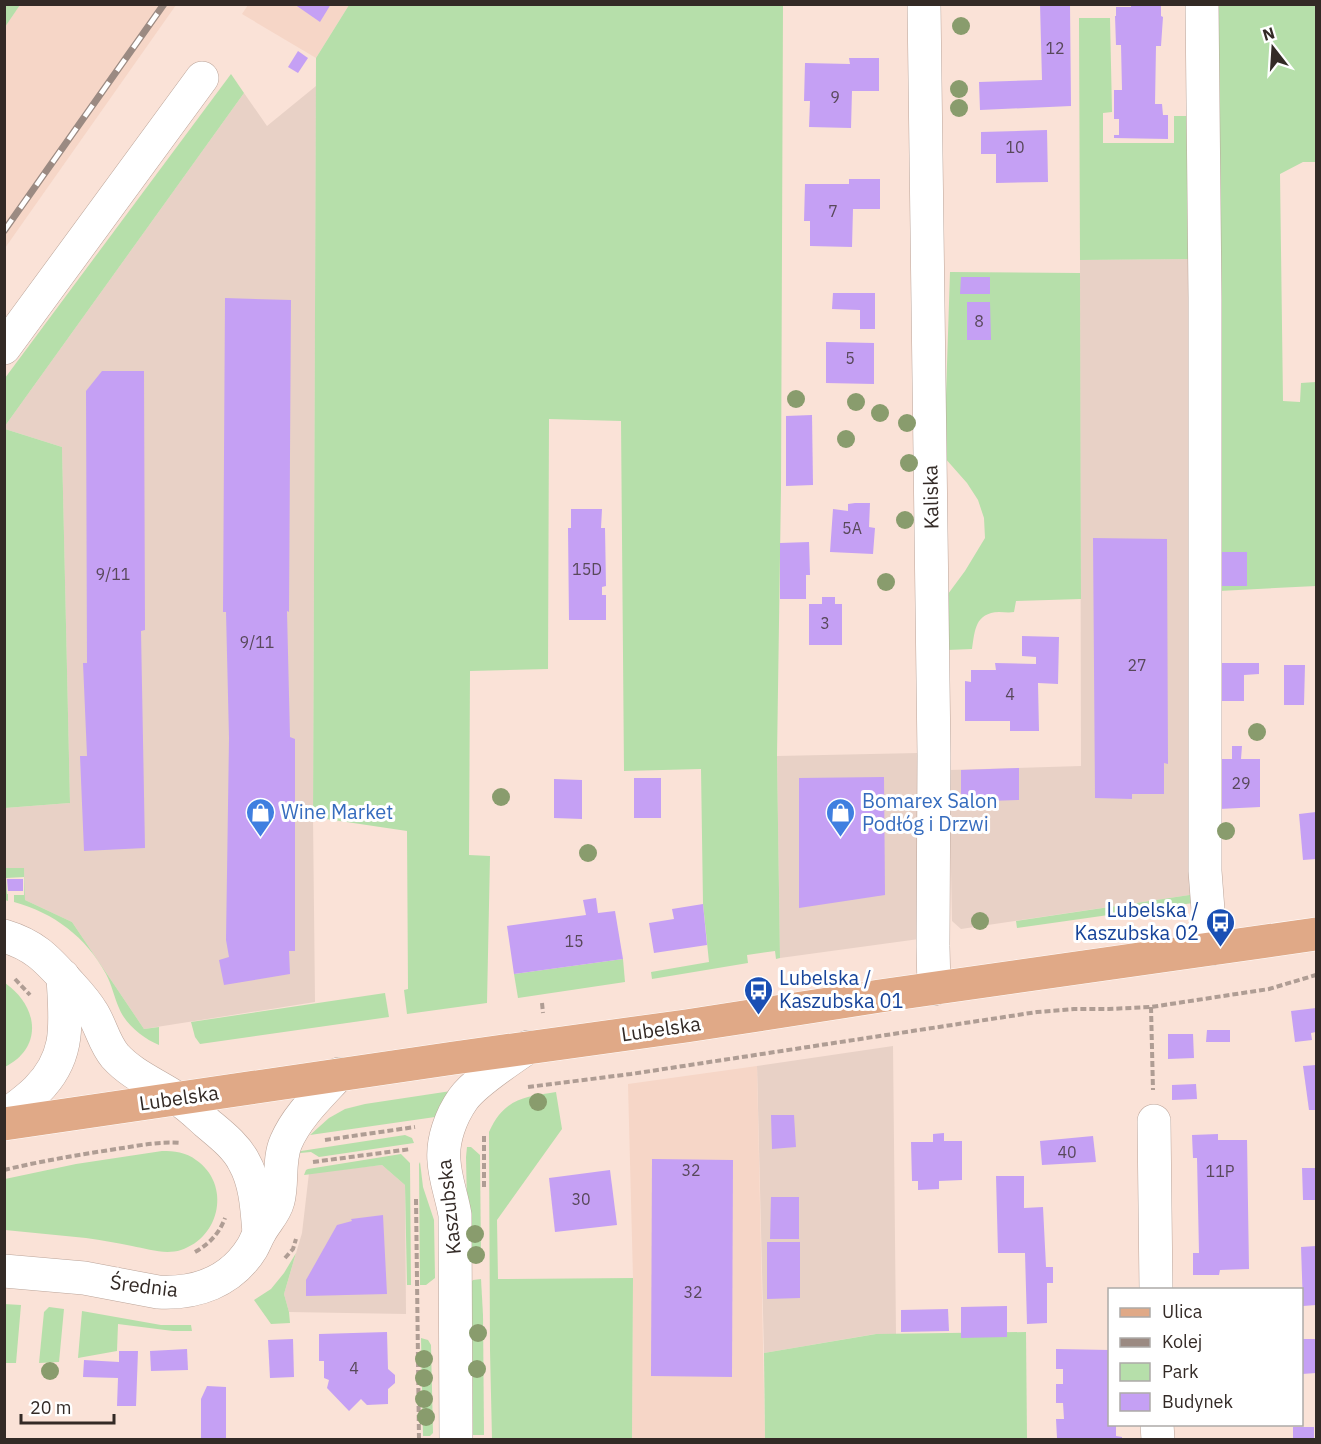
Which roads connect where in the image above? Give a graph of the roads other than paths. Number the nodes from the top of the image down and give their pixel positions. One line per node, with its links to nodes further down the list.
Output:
1 (924, 4): 9 (street, Kaliska)
2 (1202, 4): 7 (street)
3 (202, 78): 4 (street)
4 (4, 348)
5 (1317, 934): 7 (main road, Lubelska)
6 (4, 936): 8 (street)
7 (1211, 949): 9 (main road, Lubelska)
8 (63, 976): 12 (street); 13 (street)
9 (934, 989): 10 (main road, Lubelska)
10 (528, 1047): 11 (main road, Lubelska); 19 (street, Kaszubska)
11 (339, 1074): 12 (main road, Lubelska); 16 (street, Średnia)
12 (178, 1098): 15 (main road, Lubelska); 16 (street)
13 (4, 1117)
14 (1154, 1120): 18 (street)
15 (4, 1124)
16 (259, 1233): 17 (street, Średnia)
17 (4, 1271)
18 (1156, 1288)
19 (456, 1440)

